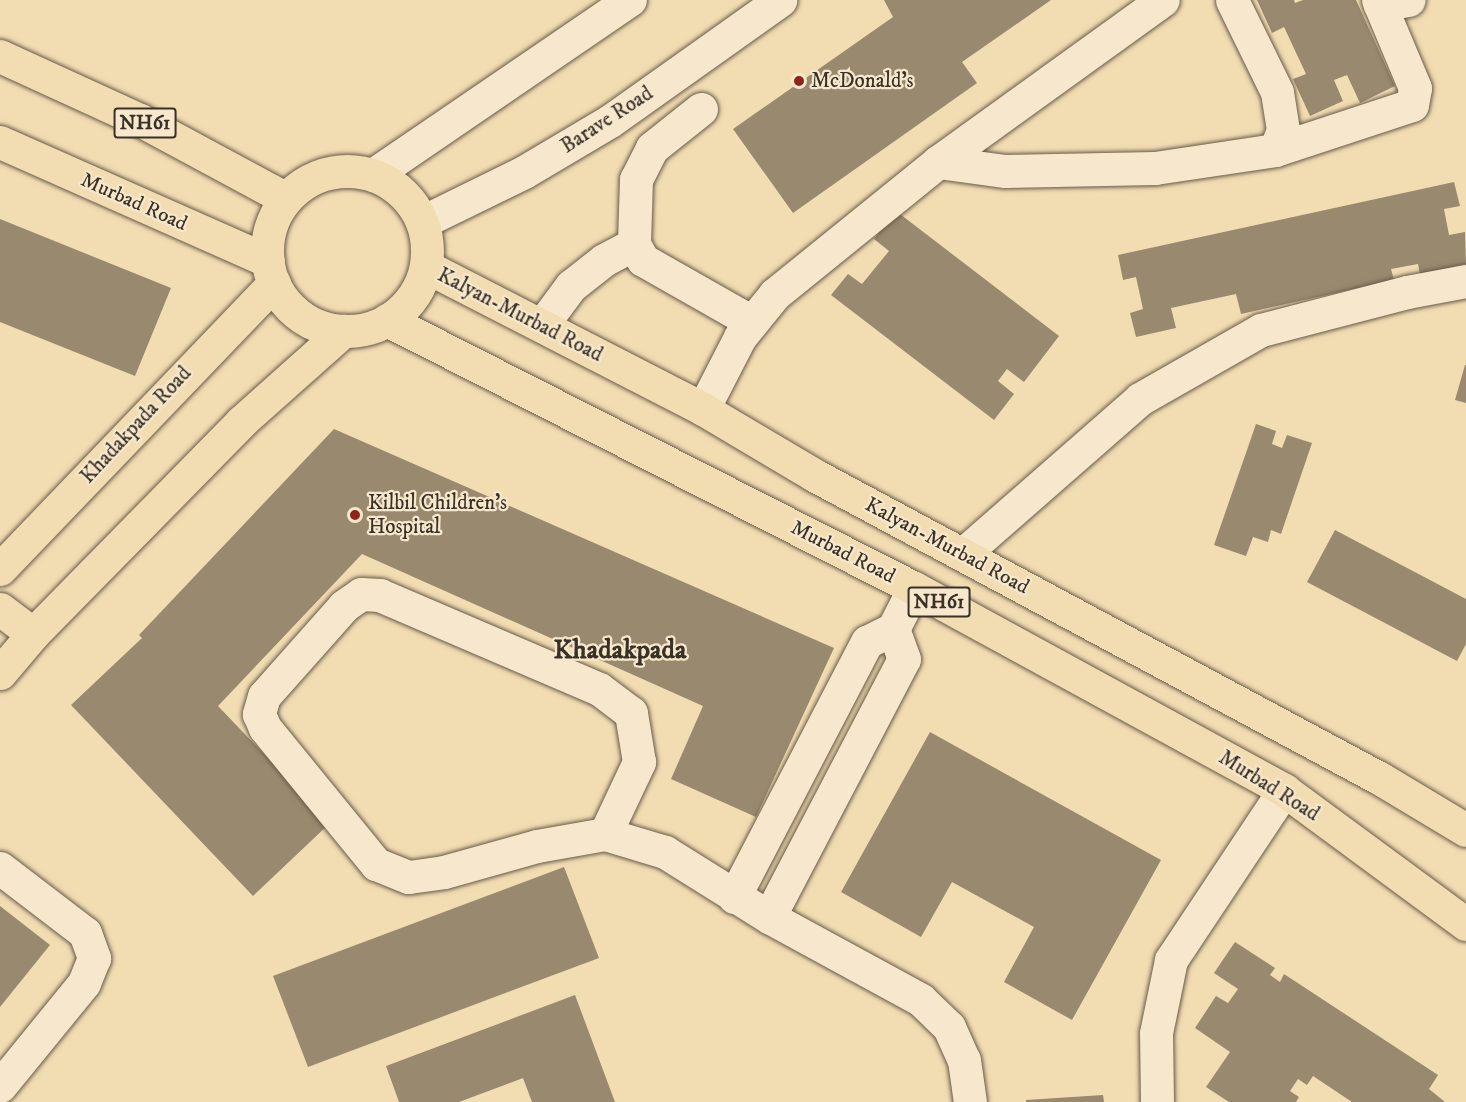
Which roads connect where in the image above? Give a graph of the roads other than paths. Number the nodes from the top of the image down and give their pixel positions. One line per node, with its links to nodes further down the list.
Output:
1 (630, 0): 11 (street)
2 (780, 0): 13 (street, Barave Road)
3 (1163, 0): 10 (street)
4 (1232, 0): 9 (street)
5 (1389, 2): 9 (street)
6 (0, 56): 12 (main road, NH61)
7 (701, 109): 14 (street)
8 (0, 142): 16 (main road, Murbad Road)
9 (1275, 150): 10 (street)
10 (938, 162): 19 (street)
11 (373, 176): 12 (main road); 13 (main road)
12 (285, 198): 16 (main road)
13 (422, 222): 15 (main road)
14 (634, 244): 19 (street); 20 (street)
15 (426, 267): 18 (main road); 20 (main road, Kalyan-Murbad Road / NH61)
16 (271, 272): 21 (main road); 24 (main road, Khadakpada Road)
17 (1466, 281): 23 (street)
18 (387, 320): 21 (main road); 25 (main road, Murbad Road / NH61)
19 (752, 322): 22 (street)
20 (542, 325): 22 (main road, Kalyan-Murbad Road / NH61)
21 (344, 331): 28 (main road)
22 (703, 409): 23 (main road, Kalyan-Murbad Road / NH61)
23 (963, 554): 31 (main road, Kalyan-Murbad Road / NH61)
24 (0, 569)
25 (914, 588): 27 (street); 30 (main road, Murbad Road / NH61)
26 (0, 609): 28 (main road)
27 (893, 629): 34 (street); 35 (street)
28 (33, 634): 29 (main road)
29 (0, 672)
30 (1284, 790): 36 (main road, Murbad Road / NH61); 39 (street)
31 (1466, 830)
32 (605, 834): 32 (street); 34 (street)
33 (0, 868): 37 (street)
34 (734, 897): 35 (street)
35 (769, 917): 38 (street)
36 (1466, 924)
37 (0, 1086)
38 (970, 1102)
39 (1157, 1102)

